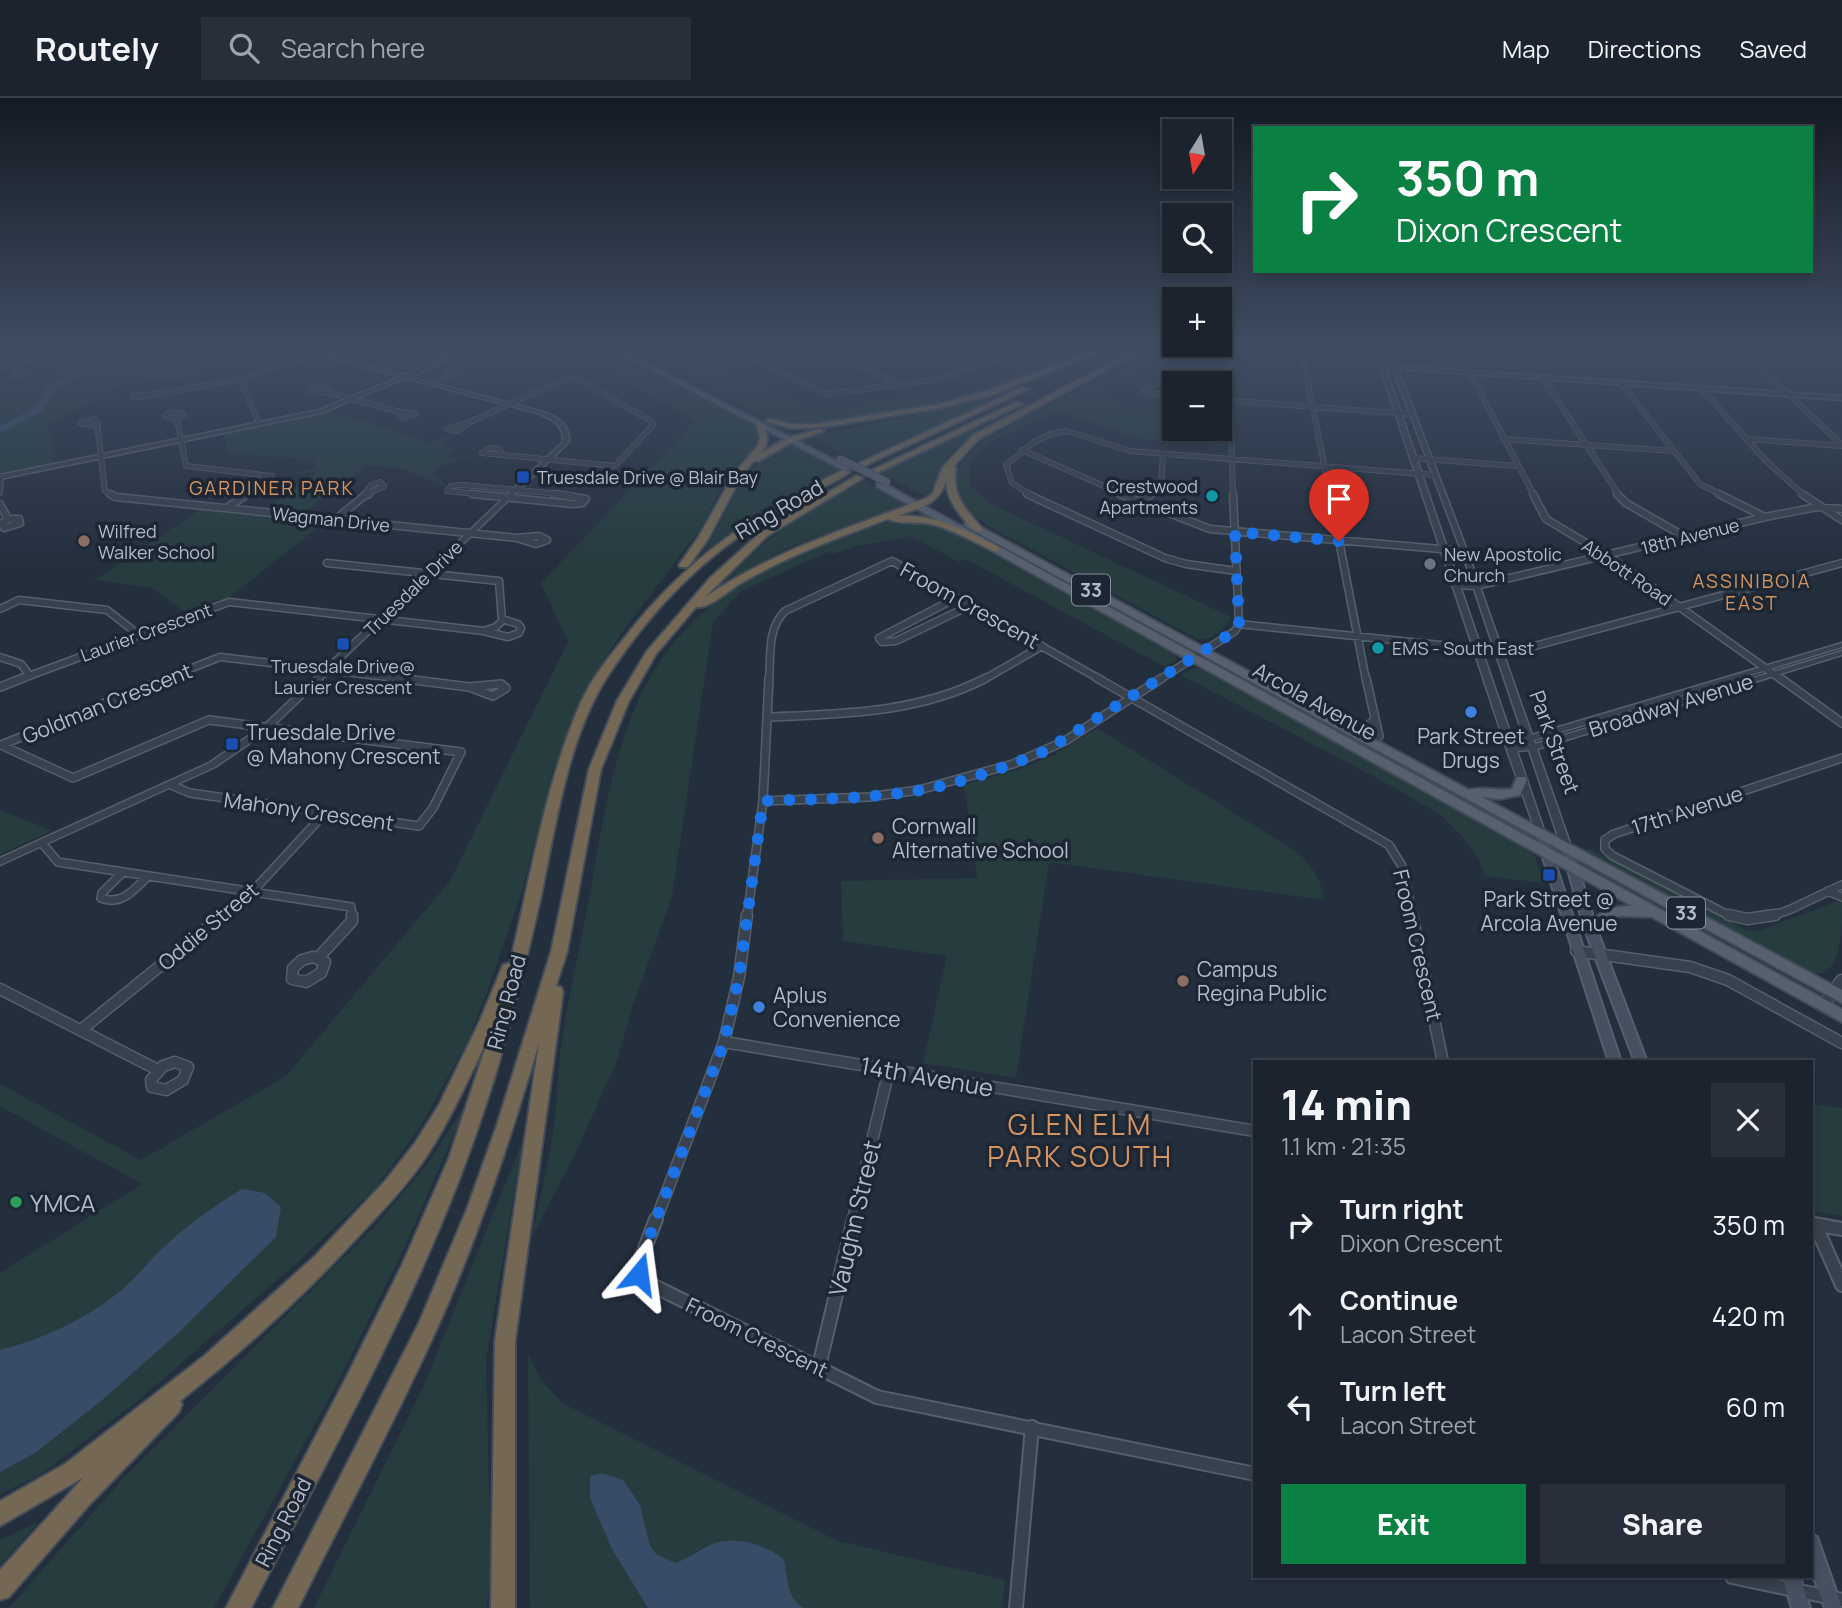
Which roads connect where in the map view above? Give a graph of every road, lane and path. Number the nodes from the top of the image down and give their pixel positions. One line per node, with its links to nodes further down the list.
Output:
1 (177, 420): 25 (street)
2 (258, 420): 23 (street)
3 (276, 420): 23 (street)
4 (473, 420): 21 (street)
5 (556, 420): 39 (street, Truesdale Drive)
6 (650, 420): 39 (street)
7 (761, 420): 22 (main road, Arcola Avenue / 33)
8 (761, 420): 22 (main road, Arcola Avenue / 33)
9 (956, 420): 43 (highway)
10 (985, 420): 46 (highway)
11 (1007, 420): 34 (highway)
12 (1315, 420): 44 (street)
13 (1400, 420): 38 (street, Park Street)
14 (1413, 420): 41 (street, Park Street)
15 (1494, 420): 27 (street, Abbott Road)
16 (1571, 420): 30 (street)
17 (1650, 420): 33 (street)
18 (1731, 420): 28 (street)
19 (1817, 420): 31 (street)
20 (859, 421): 22 (highway); 26 (highway)
21 (470, 422)
22 (764, 422): 26 (main road, Arcola Avenue / 33); 42 (highway)
23 (259, 424): 25 (street)
24 (96, 426): 36 (street)
25 (179, 439): 36 (street); 60 (street)
26 (794, 439): 42 (highway); 57 (main road, Arcola Avenue / 33, bridge)
27 (1503, 439): 30 (street); 45 (street, Abbott Road)
28 (1748, 439): 31 (street); 59 (street)
29 (1231, 441): 40 (street)
30 (1586, 445): 33 (street); 69 (street)
31 (1842, 445)
32 (1023, 450): 35 (street); 56 (street); 79 (street)
33 (1674, 451): 62 (street)
34 (958, 454): 57 (highway); 66 (highway)
35 (1163, 454): 40 (street); 56 (street)
36 (98, 455): 50 (street); 60 (street, Wagman Drive)
37 (503, 455): 39 (street)
38 (1413, 458): 41 (street); 48 (street, Park Street)
39 (548, 459): 52 (street, Truesdale Drive)
40 (1232, 459): 44 (street); 67 (street)
41 (1428, 459): 45 (street); 49 (street, Park Street)
42 (746, 464): 89 (highway)
43 (861, 464)
44 (1324, 466): 48 (street); 72 (street)
45 (1517, 466): 76 (street, Abbott Road)
46 (874, 471)
47 (846, 472): 89 (highway, Ring Road)
48 (1418, 474): 49 (street); 74 (street, Park Street)
49 (1435, 475): 75 (street, Park Street)
50 (1, 476): 53 (street)
51 (859, 478): 99 (highway, Ring Road)
52 (516, 490): 55 (street, Truesdale Drive); 55 (street); 55 (street)
53 (0, 493)
54 (364, 496): 64 (street)
55 (508, 497): 68 (street, Truesdale Drive)
56 (1139, 502): 67 (street)
57 (921, 503): 66 (main road, Arcola Avenue / 33); 71 (highway); 73 (main road, Arcola Avenue / 33)
58 (0, 504): 63 (street)
59 (1817, 507): 61 (street, 18th Avenue); 62 (street, 18th Avenue); 65 (street)
60 (227, 508): 64 (street, Wagman Drive)
61 (1842, 509)
62 (1765, 517): 69 (street, 18th Avenue)
63 (8, 519)
64 (336, 519): 68 (street, Wagman Drive)
65 (1842, 520)
66 (978, 529): 98 (main road, Arcola Avenue / 33)
67 (1235, 532): 72 (street); 79 (street)
68 (470, 533): 70 (street, Wagman Drive); 80 (street, Truesdale Drive)
69 (1685, 537): 76 (street, 18th Avenue)
70 (517, 538)
71 (820, 540): 73 (highway); 99 (highway)
72 (1339, 541): 74 (street); 93 (street)
73 (996, 549): 102 (main road, Arcola Avenue / 33)
74 (1445, 550): 75 (street); 81 (street, Park Street)
75 (1464, 551): 82 (street, Park Street)
76 (1608, 556): 82 (street, 18th Avenue); 85 (street, Abbott Road)
77 (327, 563): 80 (street)
78 (1842, 563): 85 (street)
79 (1236, 571): 90 (street)
80 (428, 573): 87 (street, Truesdale Drive); 88 (street)
81 (1457, 585): 82 (street, 18th Avenue); 96 (street, Park Street)
82 (1476, 586): 97 (street, Park Street)
83 (956, 598): 84 (street, Froom Crescent); 84 (street); 109 (street, Froom Crescent)
84 (969, 606): 95 (street, Froom Crescent)
85 (1680, 608): 97 (street); 104 (street, Abbott Road)
86 (0, 609): 92 (street)
87 (380, 619): 91 (street, Laurier Crescent); 92 (street, Laurier Crescent); 103 (street, Truesdale Drive)
88 (502, 619): 91 (street); 91 (street, Laurier Crescent)
89 (642, 621): 137 (highway, Ring Road)
90 (1239, 624): 93 (street); 98 (street)
91 (484, 631)
92 (139, 635): 105 (street, Laurier Crescent)
93 (1357, 636): 96 (street); 111 (street)
94 (1842, 645): 104 (street, Broadway Avenue)
95 (1042, 646): 108 (street, Froom Crescent); 109 (street)
96 (1478, 649): 97 (street); 117 (street, Park Street)
97 (1498, 651): 116 (street, Park Street)
98 (1204, 652): 102 (street); 114 (main road, Arcola Avenue / 33)
99 (651, 653): 140 (highway, Ring Road)
100 (1842, 653): 104 (street, Broadway Avenue)
101 (0, 657): 105 (street)
102 (1193, 658): 108 (street); 110 (main road, Arcola Avenue / 33)
103 (327, 670): 107 (street); 113 (street, Truesdale Drive); 113 (street, Goldman Crescent)
104 (1768, 671): 112 (street, Abbott Road); 116 (street, Broadway Avenue)
105 (30, 676): 106 (street, Laurier Crescent)
106 (0, 687)
107 (469, 687)
108 (1132, 698): 122 (street); 151 (street, Froom Crescent)
109 (769, 717): 122 (street, Froom Crescent)
110 (1304, 718): 115 (main road); 127 (main road, Arcola Avenue / 33)
111 (1374, 720): 114 (street); 115 (street)
112 (1842, 723)
113 (266, 728): 120 (street, Truesdale Drive); 123 (street, Mahony Crescent)
114 (1349, 729): 115 (main road, Arcola Avenue / 33)
115 (1370, 740): 121 (main road, Arcola Avenue / 33)
116 (1532, 742): 117 (street, Broadway Avenue); 126 (street, Park Street)
117 (1511, 750): 119 (street, Park Street)
118 (1842, 758): 133 (street, 17th Avenue)
119 (1521, 780): 121 (main road); 124 (street, Park Street)
120 (171, 785): 123 (street, Mahony Crescent); 125 (street, Truesdale Drive)
121 (1460, 788): 124 (main road, Arcola Avenue / 33)
122 (763, 801): 149 (street, Froom Crescent)
123 (325, 813): 134 (street, Oddie Street)
124 (1540, 833): 126 (main road, Arcola Avenue / 33); 127 (main road, Park Street)
125 (42, 843): 128 (street, Truesdale Drive); 130 (street)
126 (1567, 849): 129 (main road, Park Street); 145 (main road, Arcola Avenue / 33)
127 (1546, 853): 129 (main road, Arcola Avenue / 33); 139 (main road, Park Street)
128 (0, 862)
129 (1573, 868): 136 (main road, Arcola Avenue / 33); 138 (main road, Park Street)
130 (122, 873): 131 (street); 131 (street)
131 (147, 877): 134 (street)
132 (1842, 885): 133 (street)
133 (1828, 891): 135 (street)
134 (252, 892): 142 (street); 148 (street, Oddie Street)
135 (1842, 897)
136 (1656, 914): 138 (main road); 146 (main road, Arcola Avenue / 33)
137 (526, 926): 160 (highway); 170 (highway, Ring Road)
138 (1591, 930): 141 (main road, Park Street)
139 (1576, 951): 141 (street); 152 (main road, Park Street)
140 (559, 952): 171 (highway, Ring Road); 172 (highway)
141 (1600, 954): 150 (street); 153 (main road, Park Street)
142 (319, 957)
143 (1842, 979): 145 (street)
144 (0, 989): 148 (street)
145 (1838, 994): 146 (street)
146 (1823, 1006): 147 (main road, Arcola Avenue / 33)
147 (1842, 1016)
148 (81, 1030): 154 (street)
149 (724, 1042): 155 (street, 14th Avenue); 161 (street, Froom Crescent)
150 (1842, 1043)
151 (1443, 1060)
152 (1614, 1060)
153 (1640, 1060)
154 (158, 1070)
155 (889, 1070): 156 (street, 14th Avenue); 161 (street, Vaughn Street)
156 (1253, 1131)
157 (1813, 1224): 158 (street); 159 (street)
158 (1842, 1229)
159 (1842, 1284)
160 (211, 1363): 164 (highway); 167 (highway)
161 (819, 1366): 162 (street, Froom Crescent)
162 (1032, 1427): 163 (street, Froom Crescent); 173 (street)
163 (1253, 1474)
164 (0, 1514)
165 (1813, 1548): 169 (main road)
166 (1736, 1578): 168 (street)
167 (0, 1588)
168 (1796, 1592): 169 (street)
169 (1836, 1602)
170 (238, 1608)
171 (285, 1608)
172 (503, 1608)
173 (1016, 1608)

